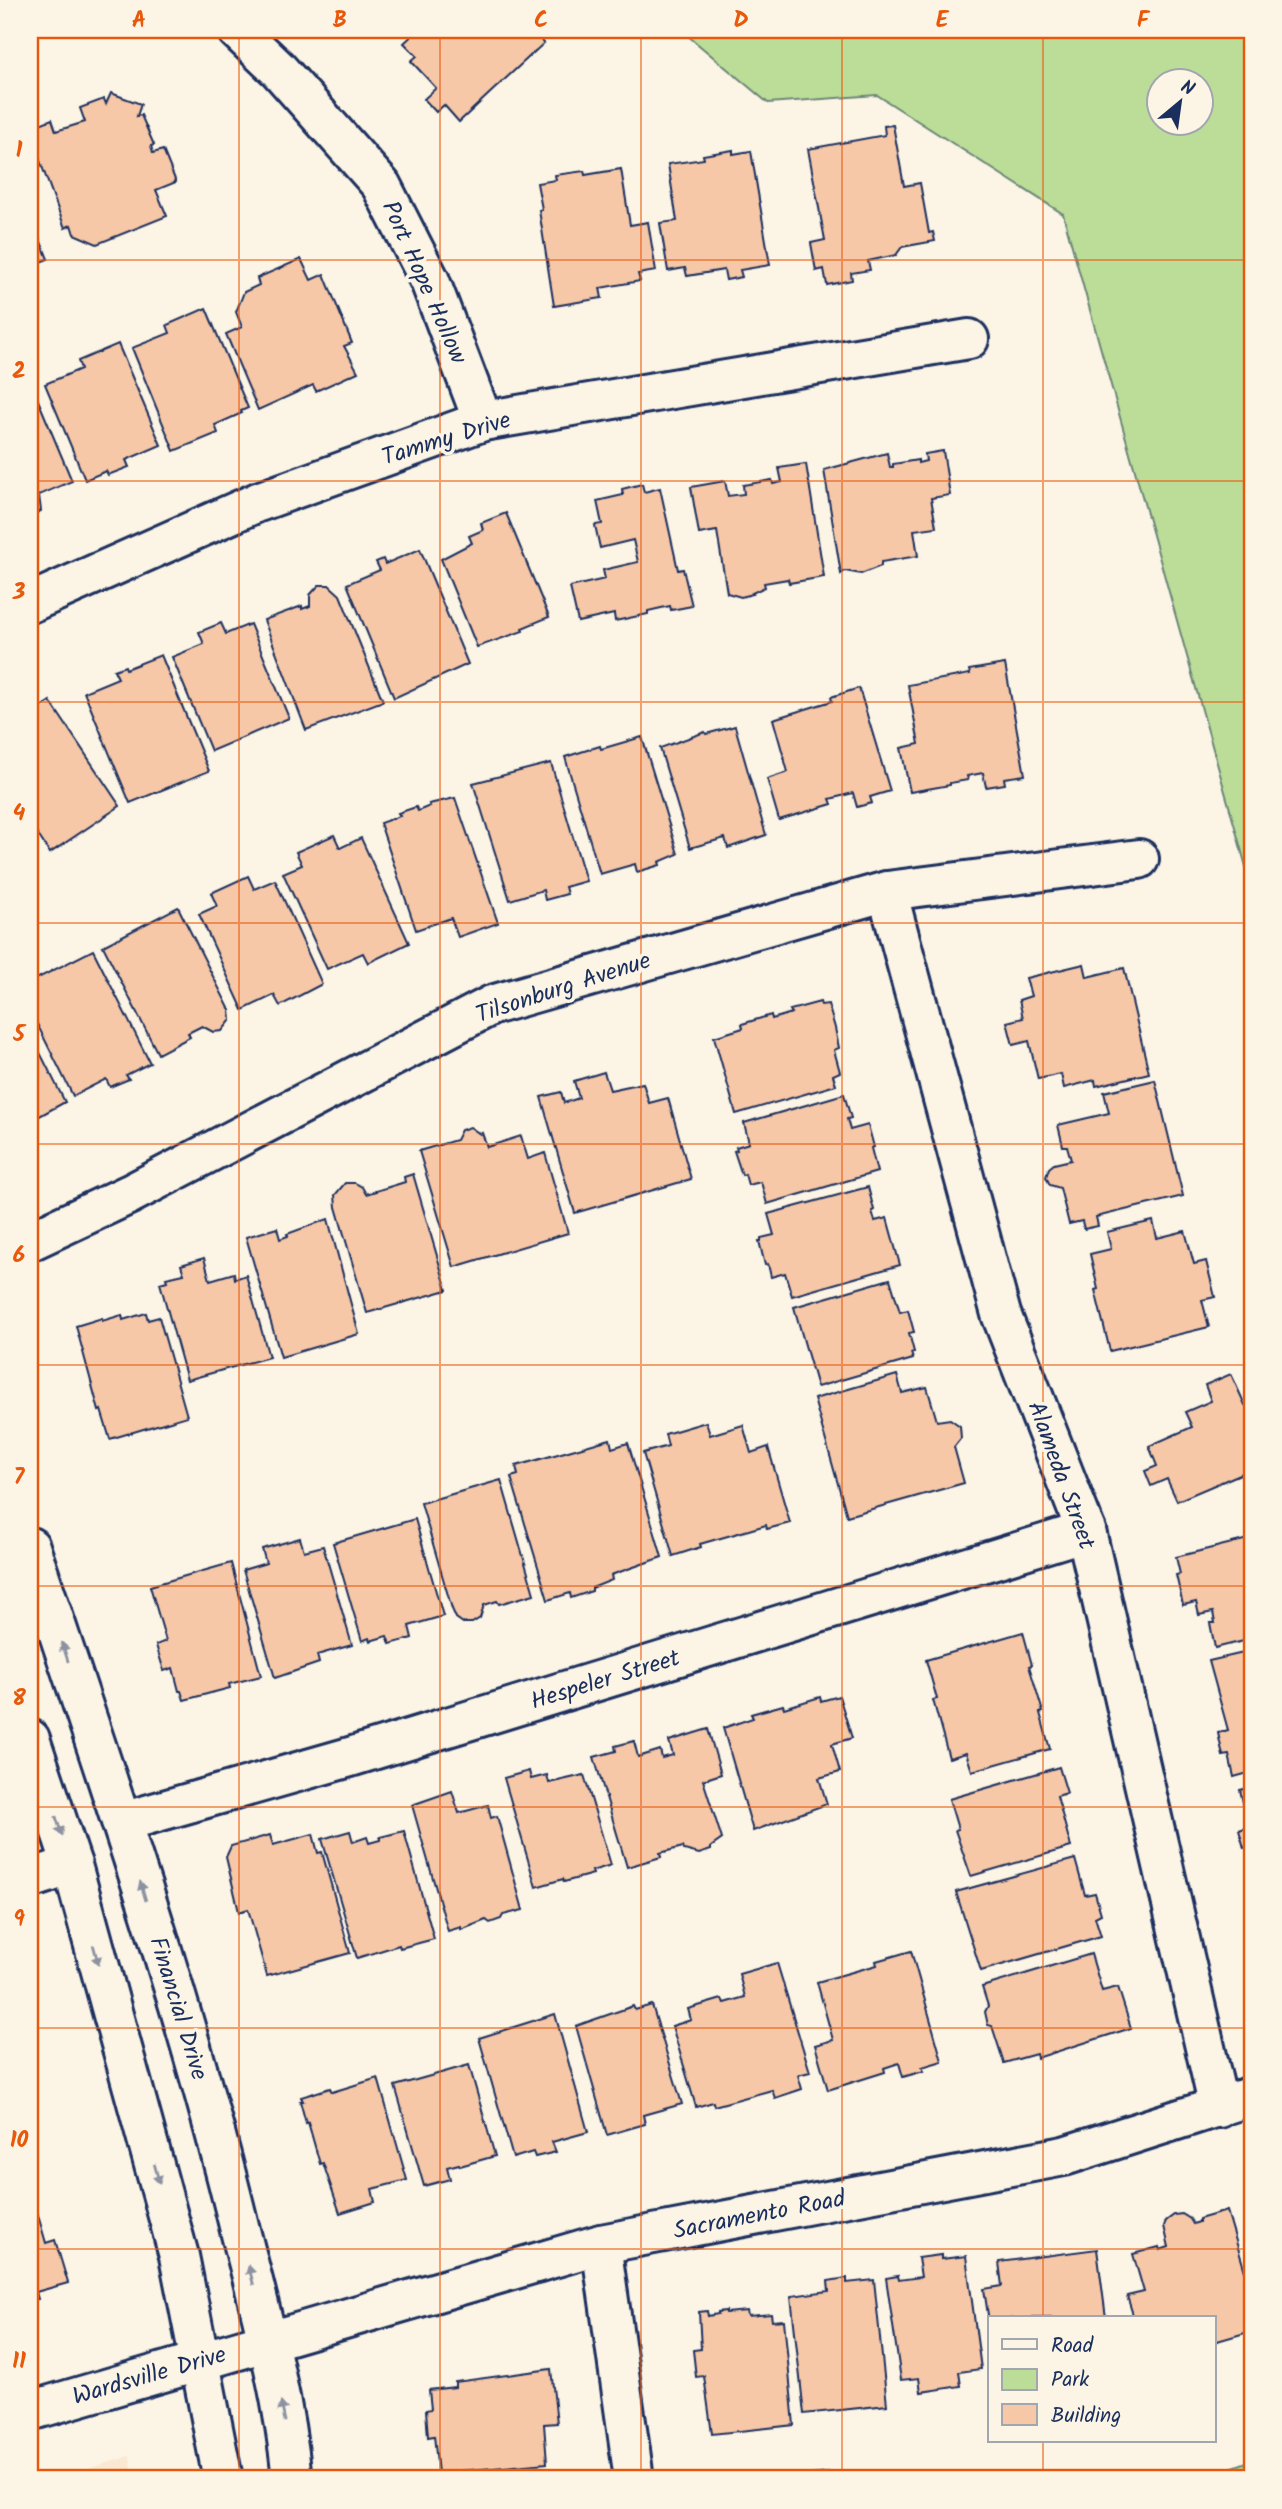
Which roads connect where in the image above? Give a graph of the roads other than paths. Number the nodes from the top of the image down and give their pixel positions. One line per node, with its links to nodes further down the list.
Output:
1 (237, 30): 3 (street, Port Hope Hollow)
2 (969, 339): 3 (street, Tammy Drive)
3 (483, 421): 4 (street, Tammy Drive)
4 (30, 603)
5 (1139, 859): 6 (street, Tilsonburg Avenue)
6 (887, 891): 7 (street, Tilsonburg Avenue); 8 (street, Alameda Street)
7 (30, 1241)
8 (1086, 1531): 11 (street, Hespeler Street); 14 (street, Alameda Street)
9 (30, 1547): 11 (street, Financial Drive, one-way to 9)
10 (30, 1739): 12 (street, one-way to 12)
11 (121, 1822): 16 (street, Financial Drive, one-way to 11)
12 (72, 1866): 13 (street); 17 (street, one-way to 17)
13 (30, 1879)
14 (1236, 2102): 15 (street, Sacramento Road)
15 (601, 2244): 16 (street, Sacramento Road); 21 (street)
16 (268, 2341): 17 (street, Wardsville Drive); 20 (street, Financial Drive, one-way to 16)
17 (200, 2360): 18 (street, Wardsville Drive); 19 (street)
18 (30, 2411)
19 (223, 2479)
20 (292, 2479)
21 (634, 2479)

